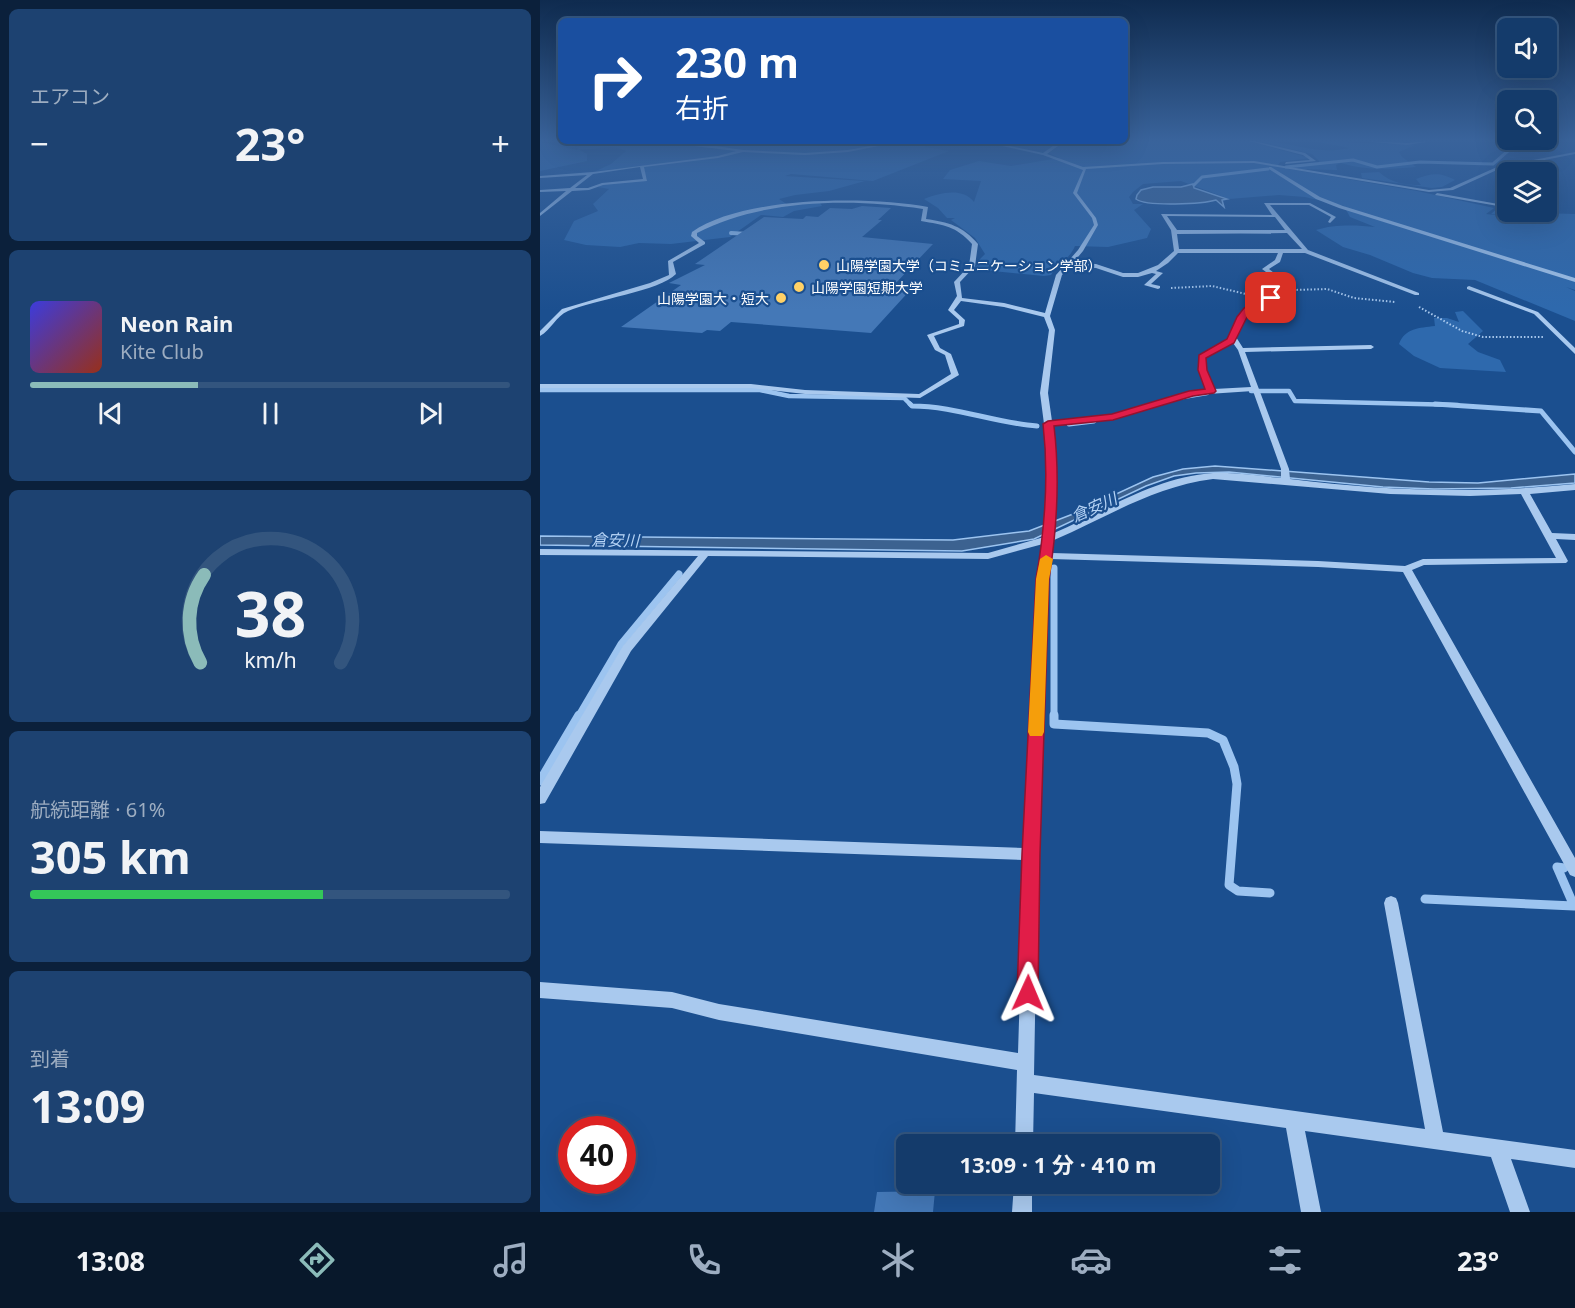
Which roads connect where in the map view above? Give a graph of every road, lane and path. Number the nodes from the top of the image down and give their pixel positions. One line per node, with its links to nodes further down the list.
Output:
1 (563, 198): 6 (street)
2 (1078, 198): 14 (street)
3 (1317, 198): 16 (street)
4 (1461, 198): 5 (street)
5 (1497, 205)
6 (540, 215)
7 (1276, 216): 8 (street); 9 (street); 10 (street)
8 (1330, 222)
9 (1289, 231): 10 (street); 13 (street)
10 (1174, 232): 11 (street)
11 (1177, 251): 12 (street); 15 (street)
12 (1281, 251): 13 (street); 19 (street)
13 (1306, 251): 20 (street)
14 (1068, 263): 15 (street); 25 (street)
15 (1151, 271): 17 (street)
16 (1575, 280)
17 (1158, 287): 22 (path)
18 (1468, 288): 30 (street)
19 (1280, 290): 22 (street); 23 (path)
20 (1417, 294)
21 (959, 298): 25 (street); 27 (street); 34 (street)
22 (1271, 298): 29 (street)
23 (1398, 302)
24 (1418, 306): 30 (path)
25 (1047, 316): 37 (street)
26 (540, 322): 27 (street)
27 (553, 322): 28 (street)
28 (540, 334)
29 (1232, 336): 32 (street); 36 (street)
30 (1561, 337): 33 (street)
31 (1371, 347): 32 (street)
32 (1241, 350): 35 (street)
33 (1575, 352)
34 (540, 386)
35 (1256, 390): 36 (street); 38 (street)
36 (1211, 391): 37 (street)
37 (1048, 424): 41 (street)
38 (1286, 477): 40 (street); 41 (street)
39 (1575, 487): 40 (street)
40 (1525, 493): 42 (street)
41 (1050, 531): 45 (street); 46 (street)
42 (1549, 536): 43 (street); 47 (street)
43 (1575, 537)
44 (540, 552): 45 (street)
45 (705, 554): 48 (street)
46 (1047, 556): 47 (street); 50 (street)
47 (1406, 569): 51 (street)
48 (540, 799)
49 (540, 837): 50 (street)
50 (1031, 854): 54 (street)
51 (1575, 871)
52 (1391, 903): 58 (street)
53 (540, 990): 54 (street)
54 (1027, 1063): 55 (street)
55 (1026, 1083): 56 (street); 57 (street)
56 (1294, 1120): 58 (street); 63 (street)
57 (1024, 1134)
58 (1436, 1140): 59 (street)
59 (1498, 1149): 60 (street); 64 (street)
60 (1575, 1159)
61 (1023, 1194): 62 (street)
62 (1022, 1212)
63 (1311, 1212)
64 (1520, 1212)

